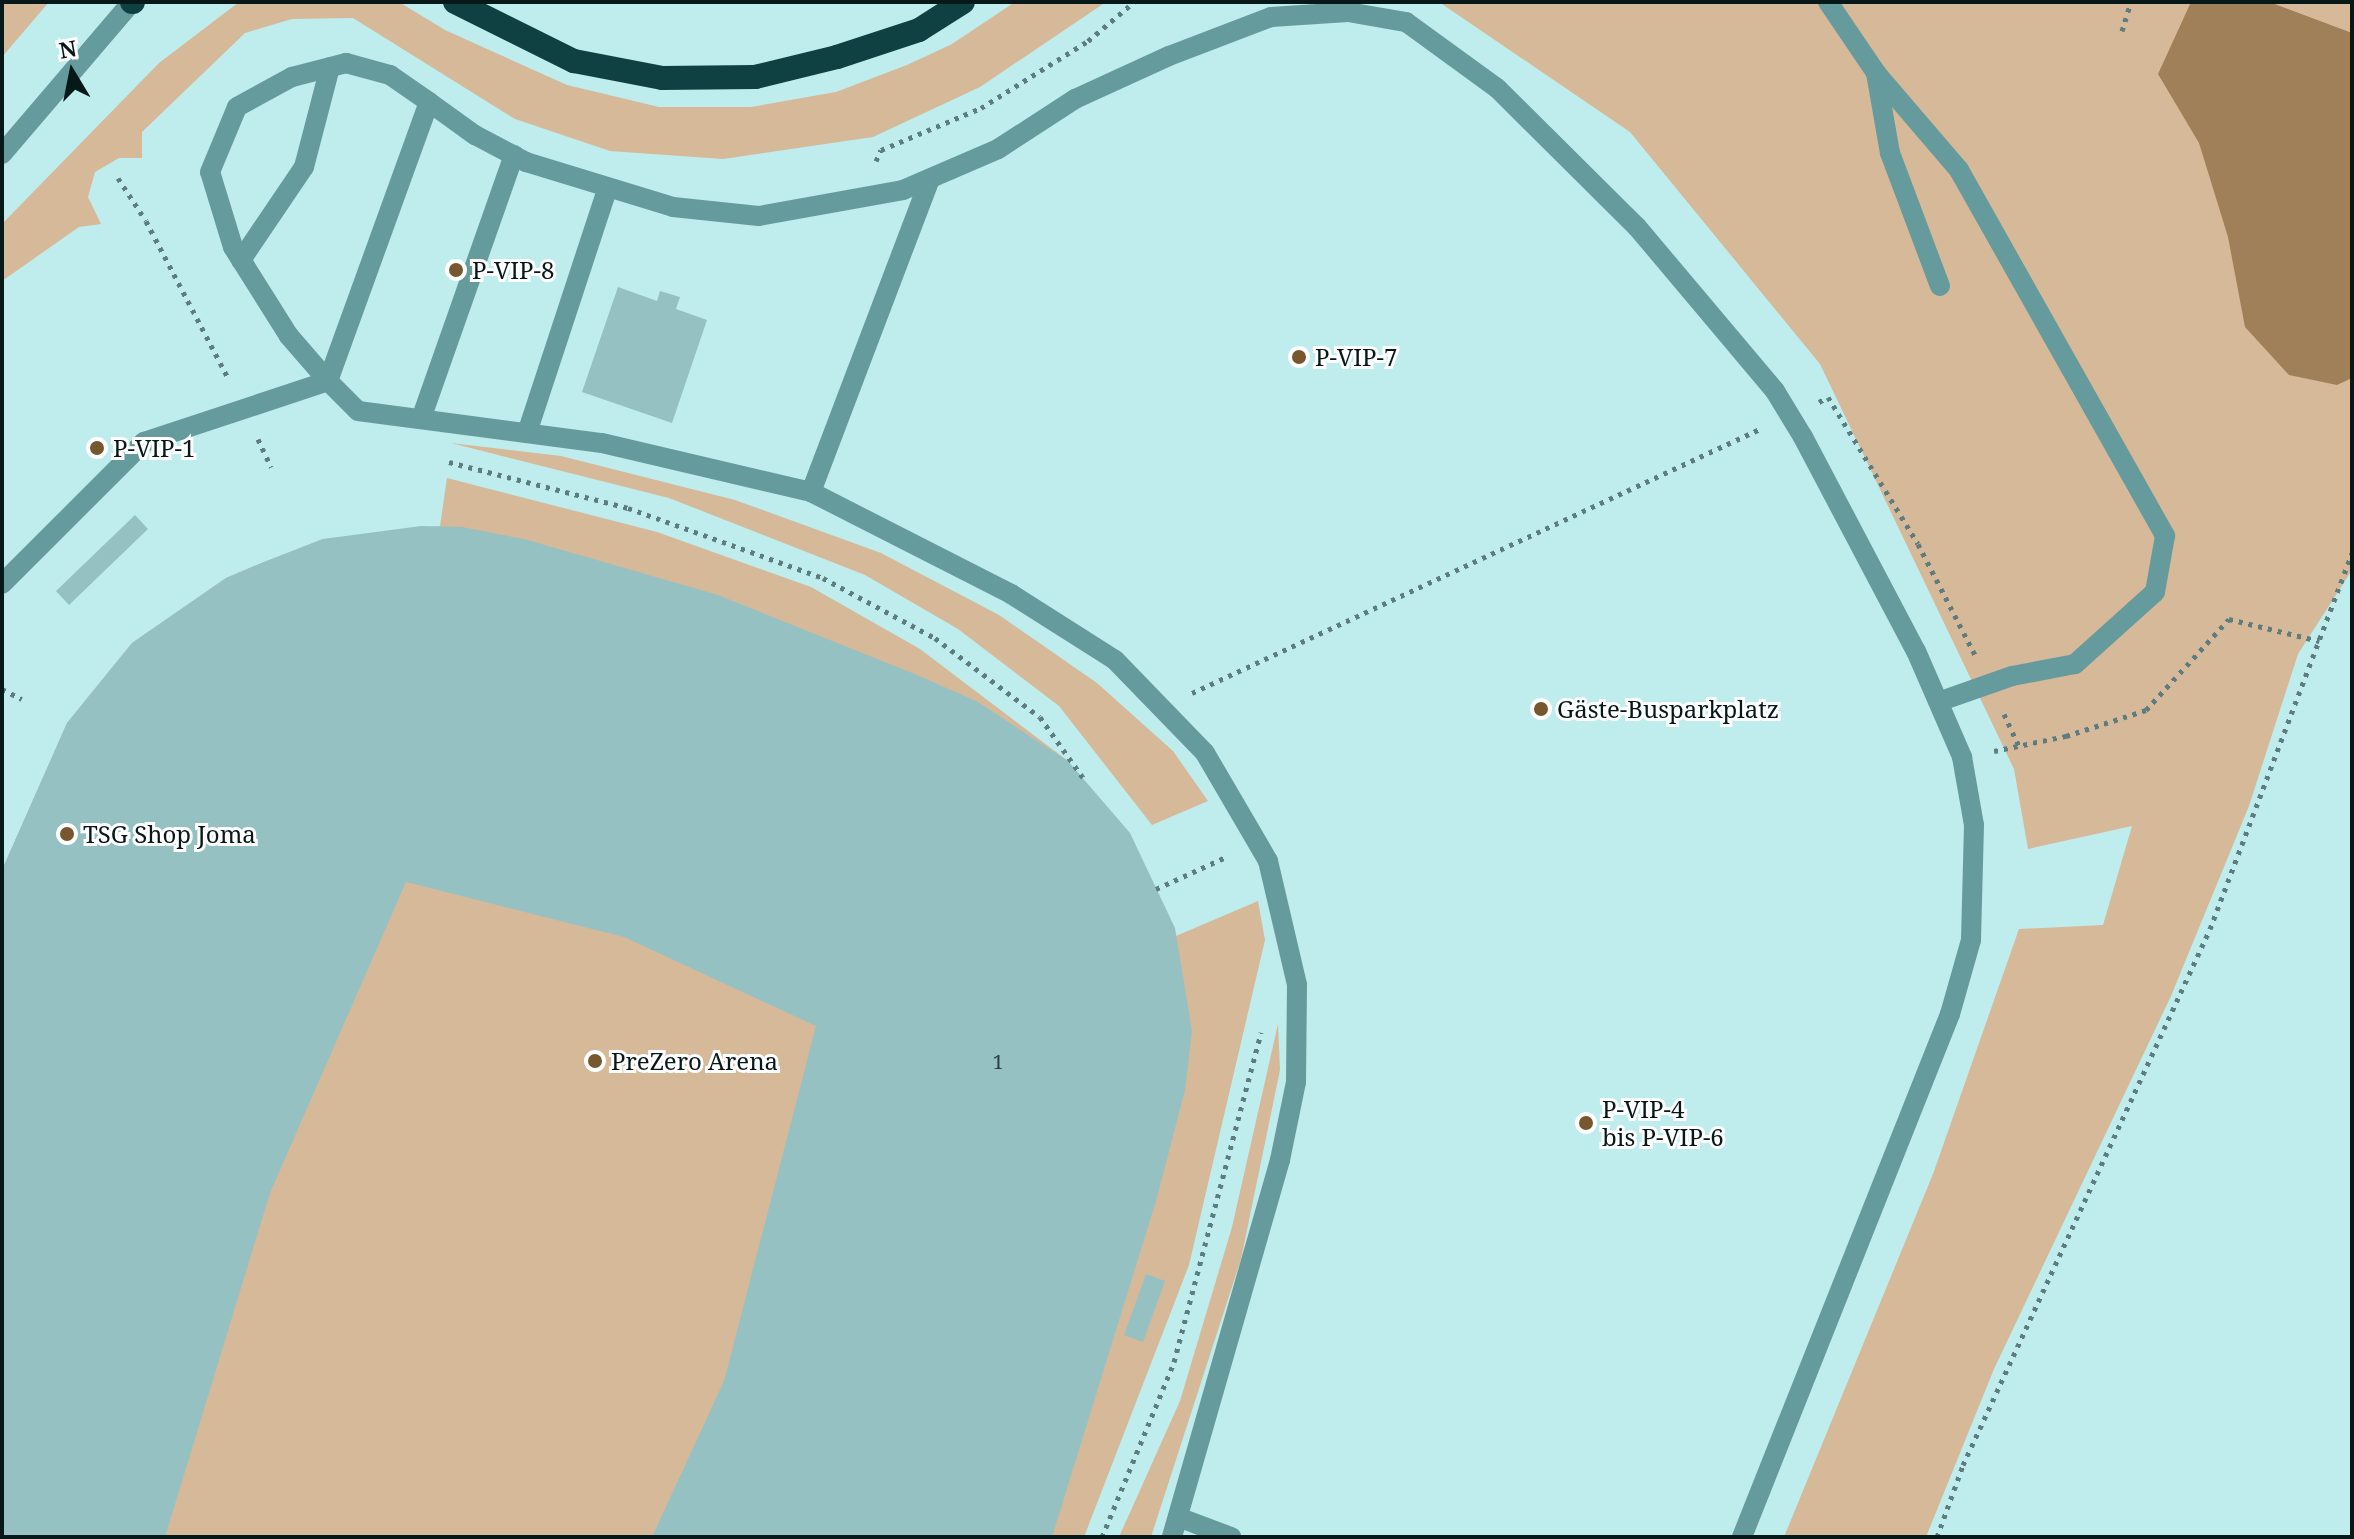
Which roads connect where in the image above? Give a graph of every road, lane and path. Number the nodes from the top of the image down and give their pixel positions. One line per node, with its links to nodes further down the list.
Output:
1 (132, 2): 12 (street)
2 (455, 2): 3 (highway)
3 (963, 2)
4 (1134, 2): 17 (path)
5 (1828, 2): 10 (street)
6 (2131, 2): 8 (path)
7 (1384, 10): 15 (street); 22 (street)
8 (2122, 31)
9 (330, 67): 11 (street); 18 (street); 18 (street)
10 (1876, 73): 19 (street); 30 (street)
11 (429, 102): 13 (street); 21 (street)
12 (2, 154)
13 (514, 155): 16 (street); 23 (street)
14 (118, 178): 20 (path)
15 (930, 179): 17 (street); 26 (street)
16 (607, 189): 17 (street); 24 (street)
17 (858, 200)
18 (241, 260): 21 (street)
19 (1940, 286)
20 (191, 308)
21 (328, 381): 23 (street); 28 (street)
22 (1790, 416): 30 (path); 33 (street); 34 (path)
23 (421, 419): 24 (street)
24 (527, 433): 26 (street)
25 (449, 462): 37 (path)
26 (811, 492): 34 (street)
27 (2352, 553): 29 (path)
28 (2, 584)
29 (2319, 641): 35 (path); 45 (path)
30 (1990, 684): 33 (street); 35 (path)
31 (2, 689): 32 (path)
32 (22, 699)
33 (1938, 702): 36 (street)
34 (1164, 705): 38 (street)
35 (2019, 746): 36 (path)
36 (1962, 757): 44 (street)
37 (1086, 782)
38 (1257, 842): 39 (path); 40 (street)
39 (1156, 889)
40 (1298, 1013): 41 (street); 42 (path)
41 (1175, 1527): 43 (street)
42 (1102, 1537)
43 (1231, 1537)
44 (1742, 1537)
45 (1937, 1537)

